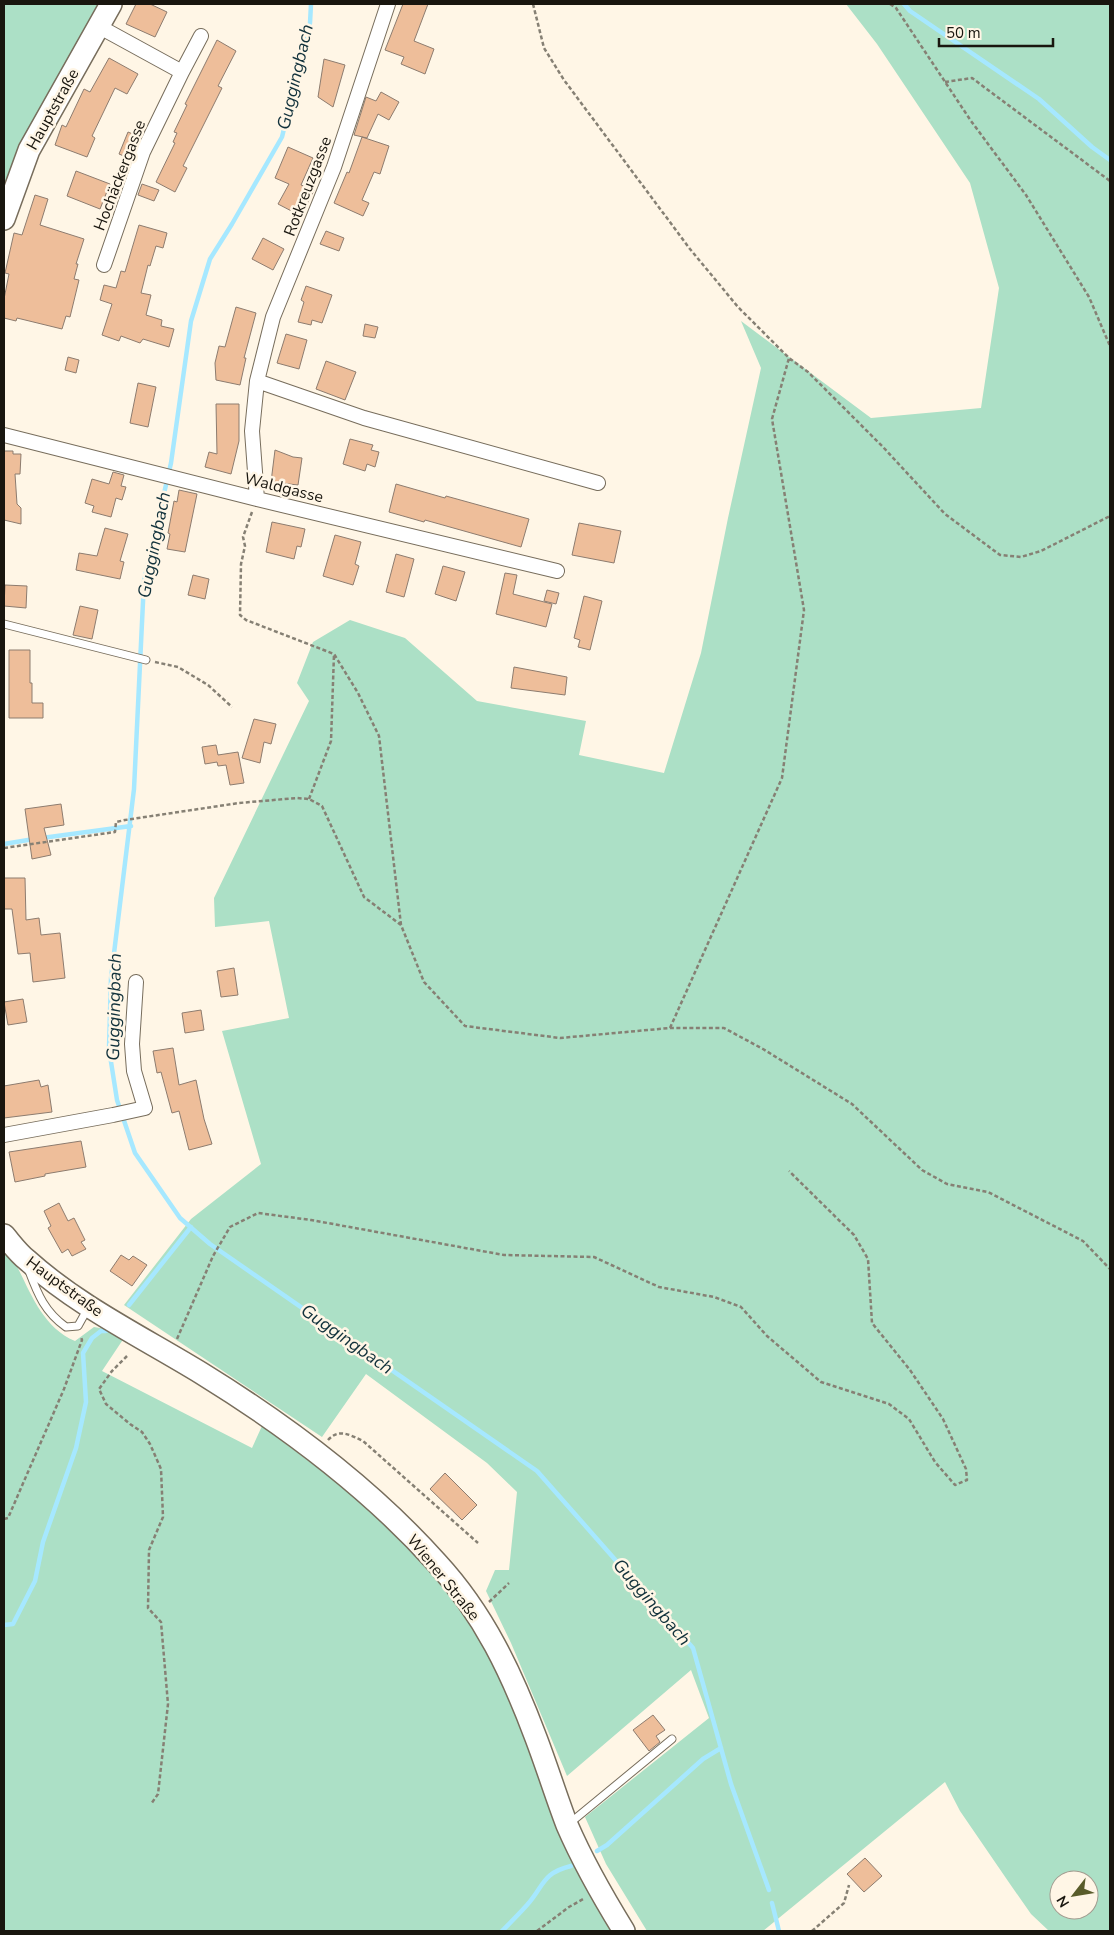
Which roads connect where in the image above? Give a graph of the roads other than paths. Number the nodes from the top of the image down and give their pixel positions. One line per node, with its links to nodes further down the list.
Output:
1 (111, 4): 3 (main road, Hauptstraße)
2 (388, 4): 8 (street, Rotkreuzgasse)
3 (98, 26): 5 (street); 6 (main road, Hauptstraße)
4 (201, 36): 5 (street, Hochäckergasse)
5 (182, 72): 7 (street, Hochäckergasse)
6 (4, 219)
7 (104, 265)
8 (258, 381): 10 (street); 11 (street, Rotkreuzgasse)
9 (4, 435): 11 (street, Waldgasse)
10 (598, 483)
11 (257, 498): 12 (street, Waldgasse)
12 (557, 571)
13 (4, 624): 14 (lane)
14 (146, 660)
15 (136, 982): 16 (street)
16 (4, 1135)
17 (4, 1235): 18 (main road, Hauptstraße)
18 (25, 1258): 19 (main road, Hauptstraße); 19 (lane)
19 (89, 1306): 20 (main road, Hauptstraße)
20 (132, 1331): 22 (main road, Wiener Straße)
21 (672, 1739): 22 (lane)
22 (568, 1825): 23 (main road, Wiener Straße)
23 (624, 1931)

